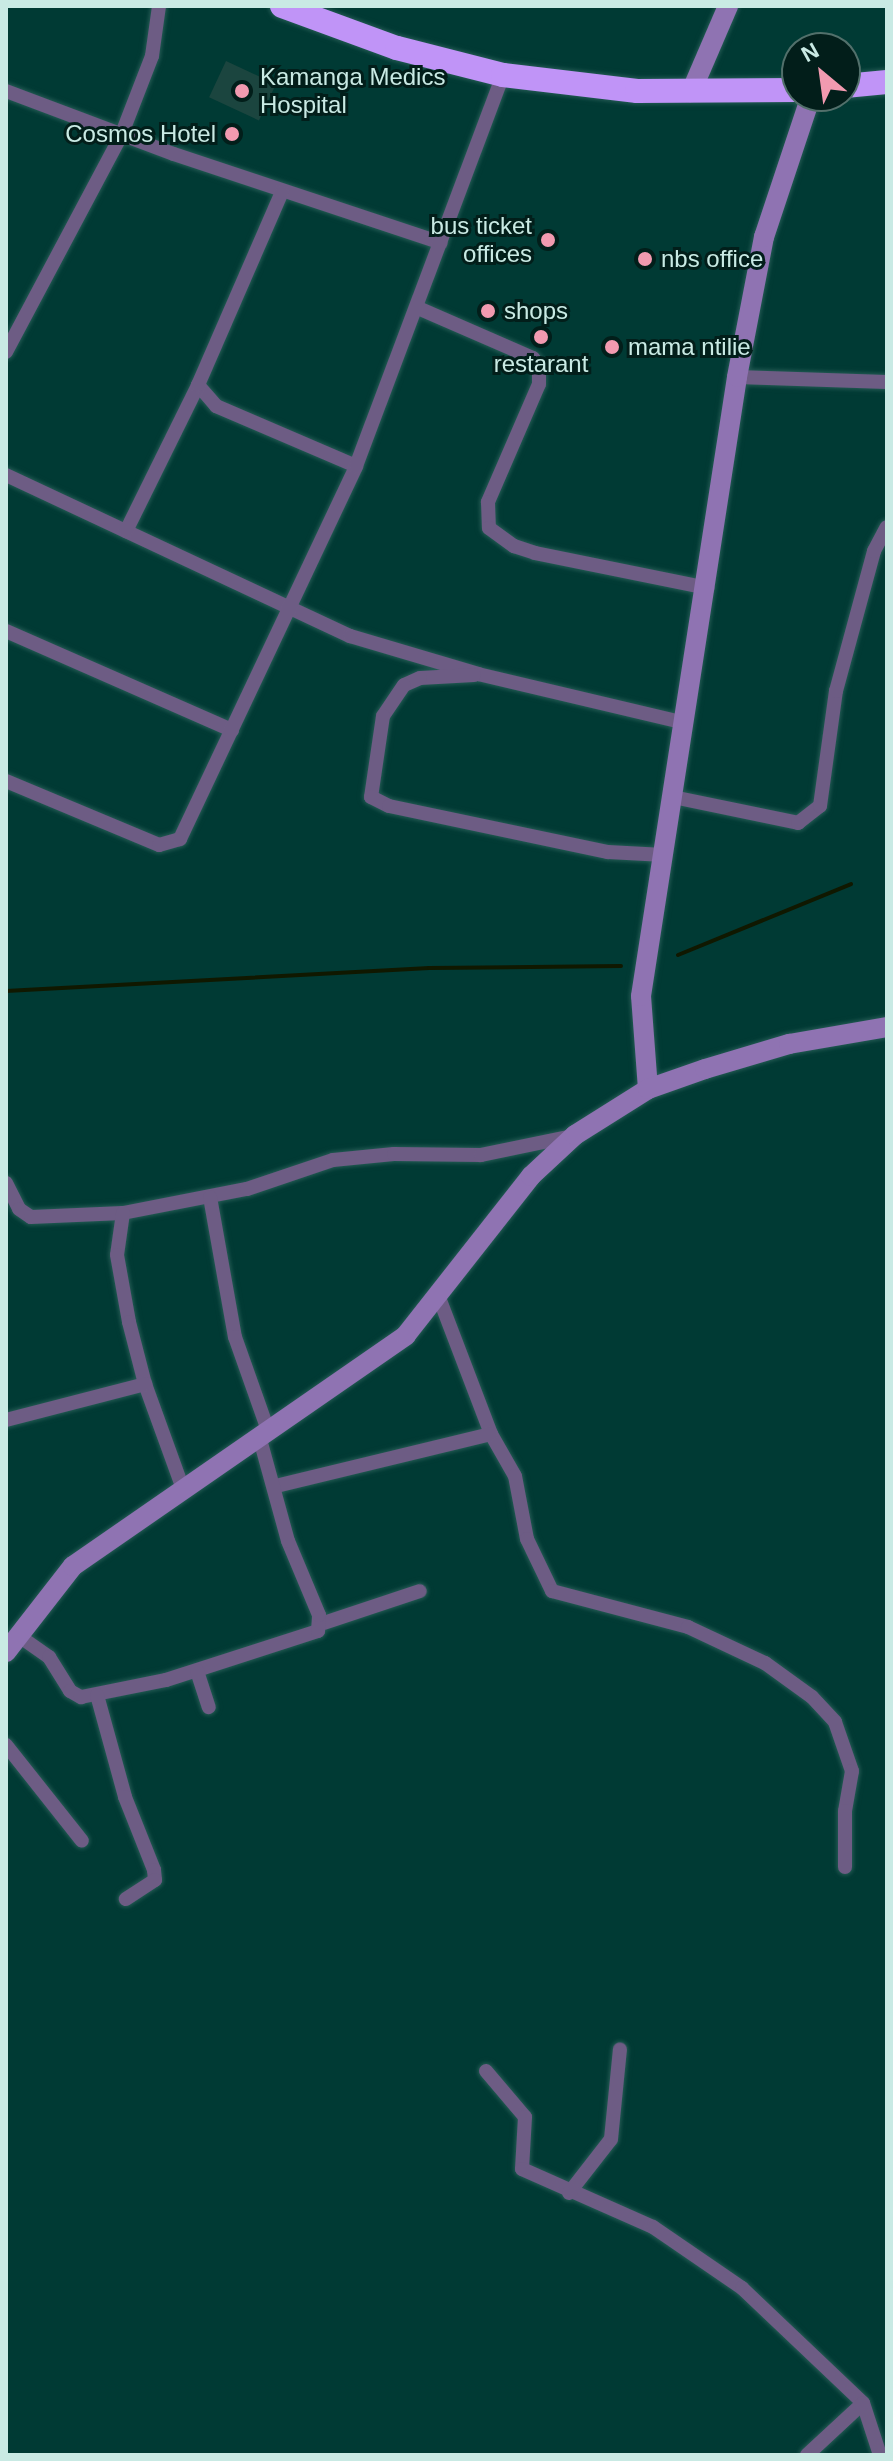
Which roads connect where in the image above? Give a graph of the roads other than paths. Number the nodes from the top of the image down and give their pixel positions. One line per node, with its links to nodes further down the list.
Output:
1 (159, 6): 12 (street)
2 (282, 6): 4 (highway)
3 (728, 6): 10 (street)
4 (314, 12): 5 (highway)
5 (503, 75): 10 (highway); 14 (street)
6 (887, 82): 7 (highway)
7 (861, 84)
8 (781, 90): 10 (highway)
9 (6, 91): 12 (street)
10 (691, 92)
11 (806, 112): 17 (street)
12 (121, 136): 13 (street); 16 (street)
13 (282, 192): 14 (street); 19 (street)
14 (441, 243): 15 (street)
15 (418, 308): 20 (street); 24 (street)
16 (6, 352)
17 (737, 377): 18 (street); 24 (street)
18 (887, 382)
19 (198, 385): 20 (street); 23 (street)
20 (356, 466): 25 (street)
21 (6, 475): 23 (street)
22 (887, 527): 31 (street)
23 (126, 531): 25 (street)
24 (707, 588): 28 (street)
25 (291, 611): 27 (street); 29 (street)
26 (6, 631): 29 (street)
27 (478, 674): 28 (street); 32 (street)
28 (685, 723): 31 (street)
29 (232, 730): 30 (street)
30 (6, 781)
31 (673, 797): 32 (street)
32 (664, 855): 34 (street)
33 (887, 1027): 34 (street)
34 (648, 1089): 35 (street)
35 (575, 1135): 37 (street); 39 (street)
36 (6, 1183): 38 (street)
37 (210, 1197): 38 (street); 42 (street)
38 (123, 1213): 40 (street)
39 (438, 1295): 42 (street); 43 (street)
40 (145, 1384): 41 (street); 44 (street)
41 (6, 1420)
42 (264, 1433): 44 (street); 45 (street)
43 (491, 1434): 45 (street); 54 (street)
44 (182, 1486): 48 (street)
45 (276, 1486): 47 (street)
46 (420, 1591): 47 (street)
47 (321, 1624): 49 (street)
48 (13, 1644): 50 (street)
49 (197, 1671): 50 (street); 51 (street)
50 (97, 1695): 55 (street)
51 (209, 1707)
52 (6, 1745): 53 (street)
53 (82, 1841)
54 (845, 1867)
55 (126, 1899)
56 (620, 2049): 58 (street)
57 (486, 2071): 58 (street)
58 (569, 2193): 59 (street)
59 (863, 2403): 60 (street); 61 (street)
60 (807, 2455)
61 (880, 2455)

